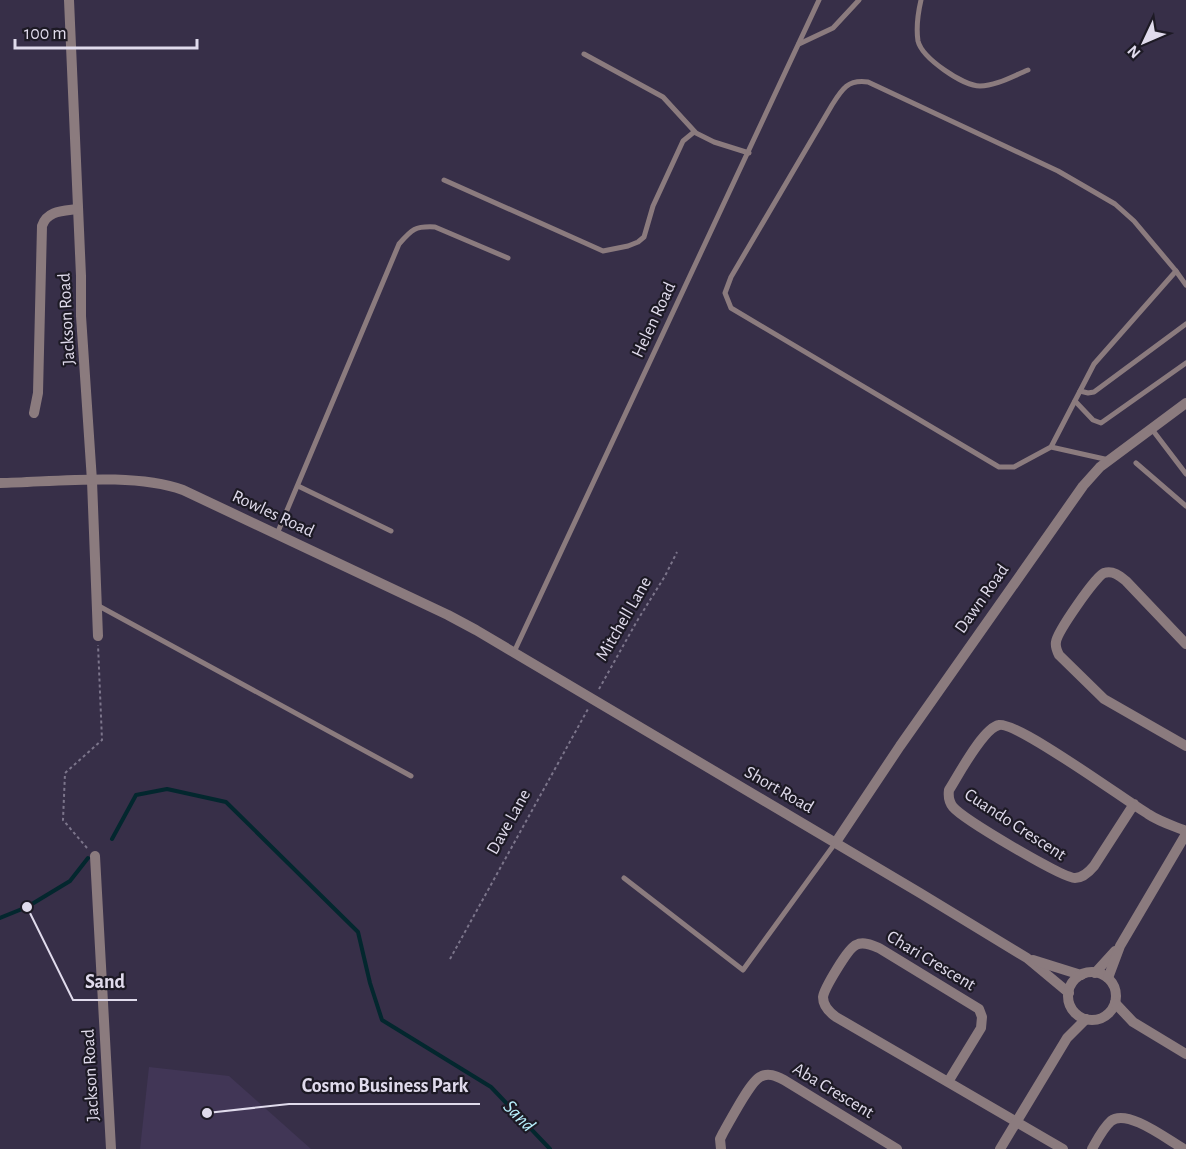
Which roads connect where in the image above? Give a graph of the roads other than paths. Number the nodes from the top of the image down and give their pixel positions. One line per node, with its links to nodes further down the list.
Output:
1 (69, 0): 11 (street, Jackson Road)
2 (819, 0): 5 (lane, Helen Road)
3 (859, 0): 5 (lane)
4 (921, 0): 7 (lane)
5 (799, 44): 9 (lane, Helen Road)
6 (584, 54): 8 (lane)
7 (1028, 70)
8 (694, 132): 9 (lane); 10 (lane)
9 (749, 153): 35 (lane, Helen Road)
10 (444, 180)
11 (78, 209): 20 (street); 26 (street, Jackson Road)
12 (508, 258): 28 (lane)
13 (1176, 271): 14 (lane); 17 (lane); 22 (lane)
14 (1186, 285)
15 (1186, 324): 17 (lane)
16 (1186, 363): 18 (lane)
17 (1080, 391): 18 (lane)
18 (1075, 401): 22 (lane)
19 (1186, 403): 21 (street, Dawn Road)
20 (34, 413)
21 (1151, 429): 23 (street, Dawn Road); 25 (lane)
22 (1051, 447): 23 (lane)
23 (1109, 460): 40 (street, Dawn Road)
24 (1136, 463): 29 (lane)
25 (1186, 474)
26 (92, 481): 27 (street, Rowles Road); 31 (street, Rowles Road); 32 (street, Jackson Road)
27 (0, 483)
28 (298, 486): 30 (lane); 31 (lane)
29 (1186, 506)
30 (391, 531)
31 (278, 534): 35 (street, Rowles Road)
32 (97, 605): 33 (street, Jackson Road); 37 (lane)
33 (98, 636)
34 (1186, 644): 36 (street)
35 (514, 652): 40 (street, Short Road)
36 (1186, 746)
37 (411, 776)
38 (1134, 804): 38 (street, Cuando Crescent); 39 (street, Cuando Crescent)
39 (1186, 833): 43 (street)
40 (836, 842): 42 (lane); 44 (street, Short Road)
41 (95, 856): 58 (street, Jackson Road)
42 (624, 878)
43 (1120, 946): 45 (street); 47 (street)
44 (1027, 958): 46 (street, Short Road); 48 (street, Short Road)
45 (1095, 973): 46 (street); 47 (street)
46 (1081, 975): 48 (street)
47 (1108, 978): 49 (street)
48 (1069, 993): 50 (street)
49 (1115, 1003): 51 (street); 53 (street)
50 (1073, 1010): 52 (street); 54 (street)
51 (1107, 1015): 52 (street); 53 (street)
52 (1086, 1019): 54 (street)
53 (1133, 1022): 55 (street)
54 (1067, 1038): 57 (street)
55 (1186, 1054)
56 (948, 1082): 56 (street, Chari Crescent); 57 (street, Chari Crescent)
57 (1017, 1122): 61 (street); 62 (street, Chari Crescent)
58 (111, 1149)
59 (721, 1149): 60 (street, Aba Crescent)
60 (897, 1149)
61 (1000, 1149)
62 (1063, 1149)
63 (1092, 1149): 64 (street)
64 (1184, 1149)

